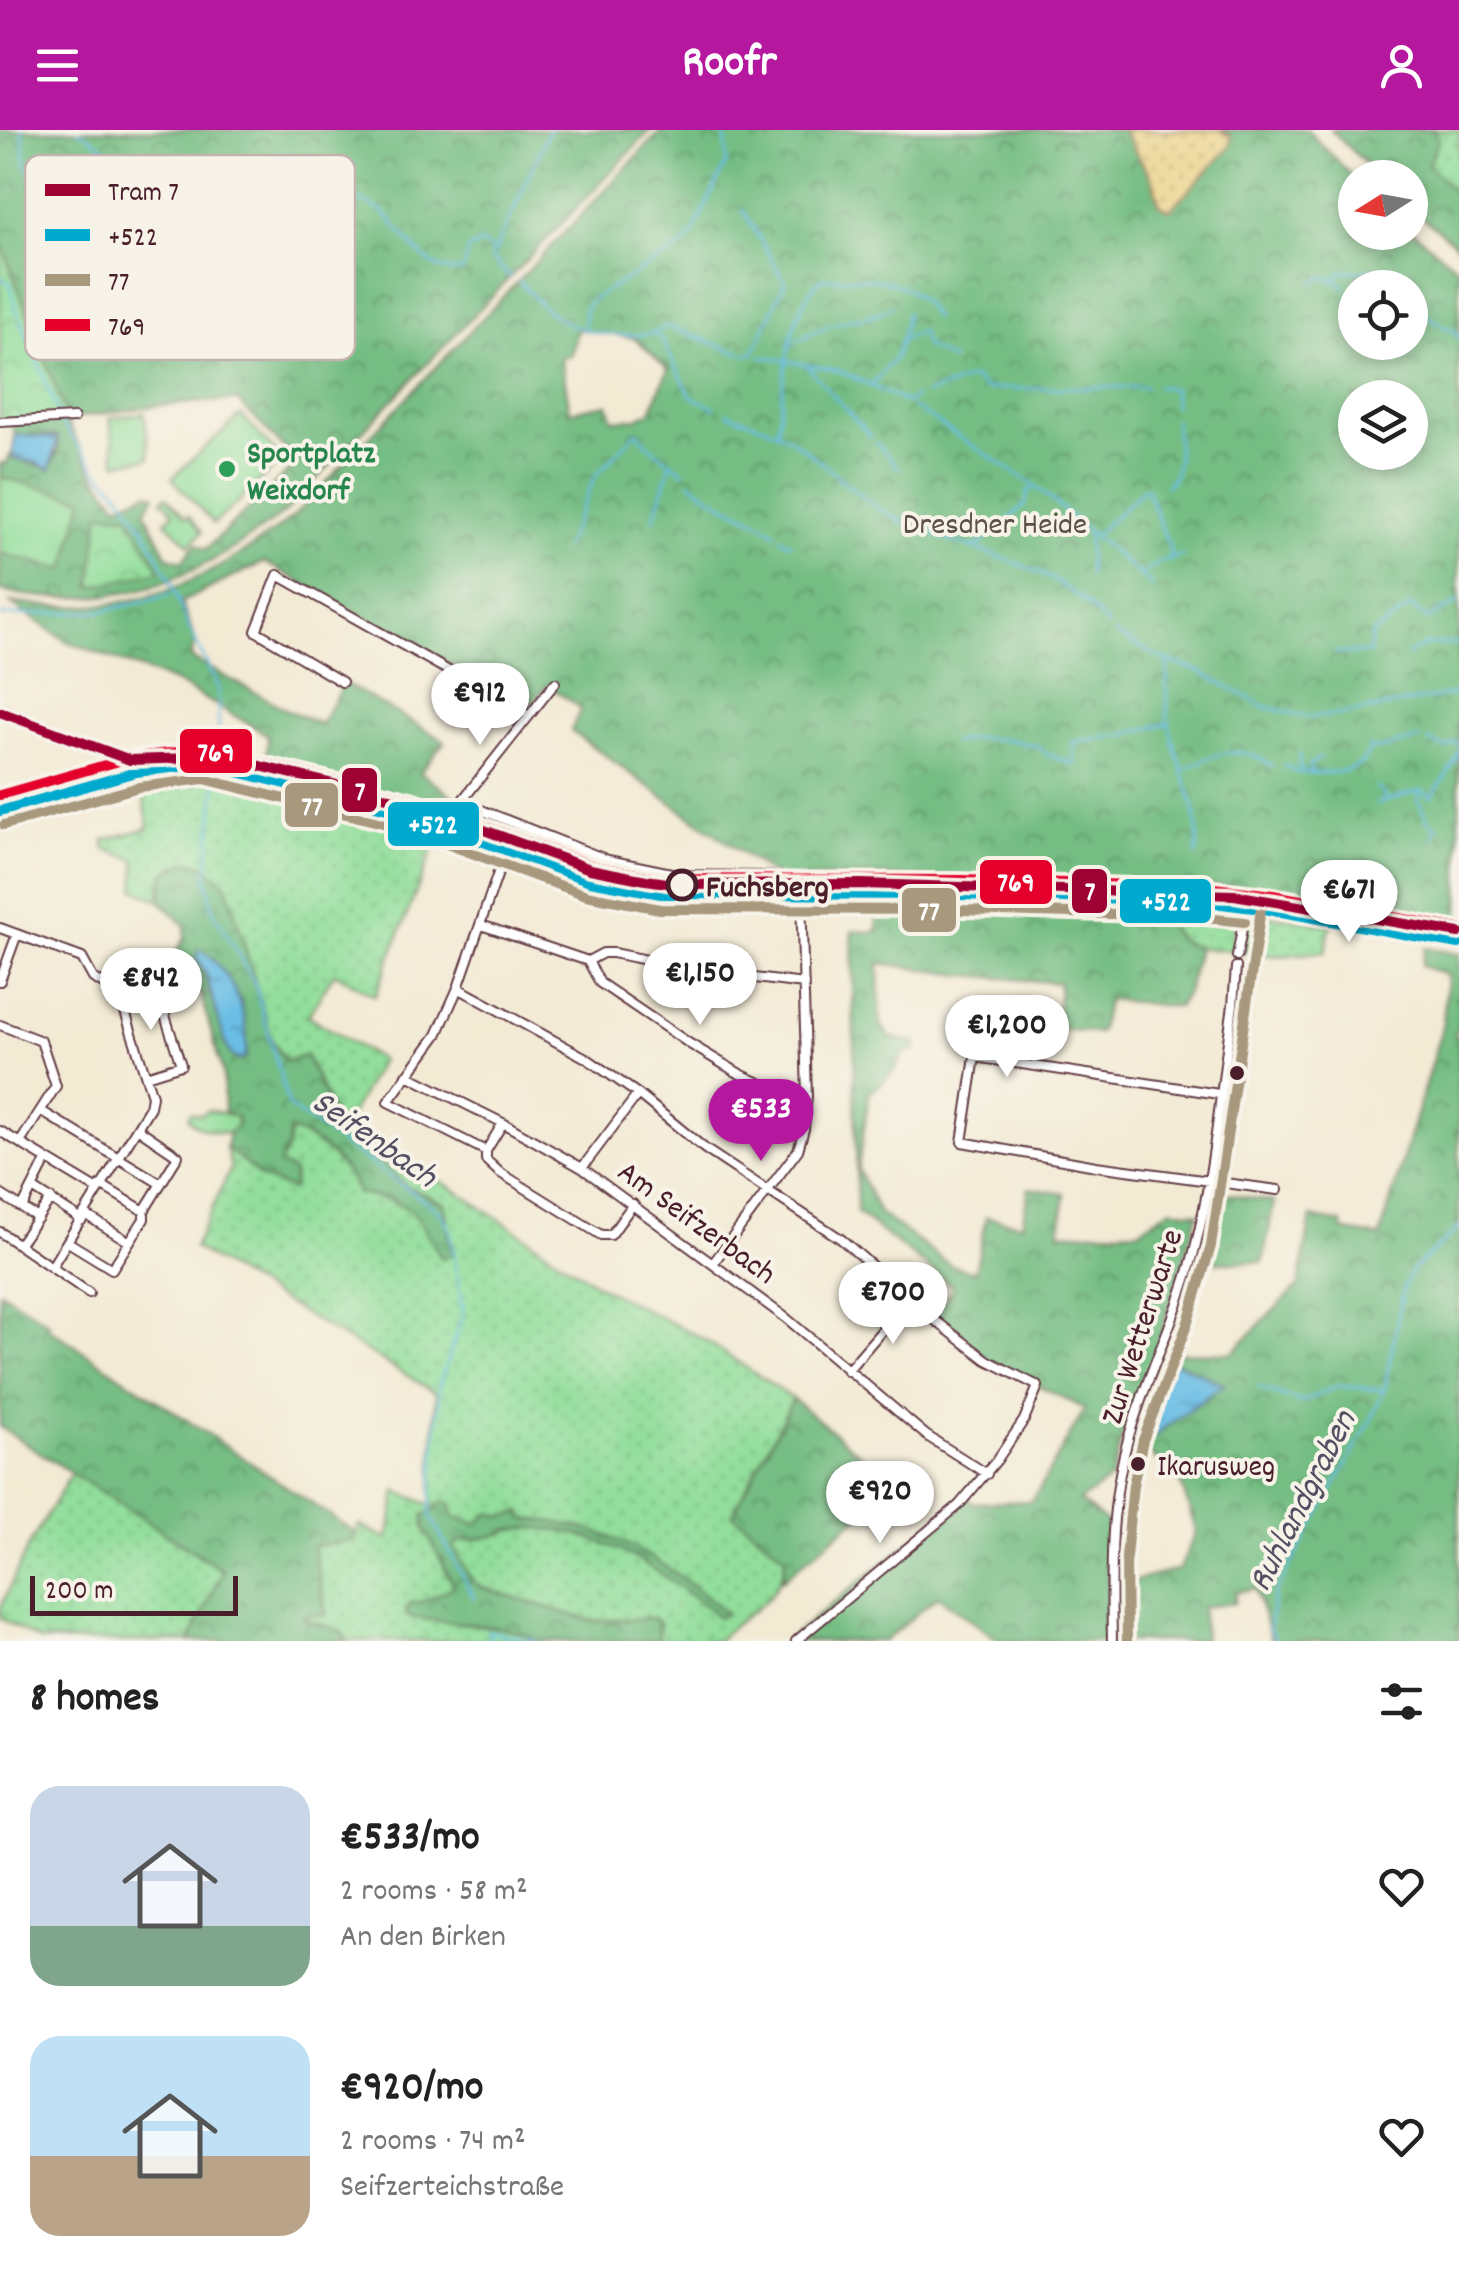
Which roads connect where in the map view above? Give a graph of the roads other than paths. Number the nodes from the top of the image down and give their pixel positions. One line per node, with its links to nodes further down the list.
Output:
1 (72, 418): 2 (street)
2 (0, 422)
3 (342, 682): 6 (street)
4 (555, 683): 6 (street)
5 (0, 712): 7 (street)
6 (529, 716): 8 (street)
7 (136, 772): 9 (main road); 10 (main road)
8 (460, 802): 10 (street); 12 (street)
9 (0, 812)
10 (437, 823): 11 (main road)
11 (506, 850): 13 (main road); 15 (street)
12 (780, 876)
13 (801, 896): 14 (main road); 23 (street)
14 (1246, 907): 18 (main road); 19 (street)
15 (480, 925): 20 (street); 24 (street)
16 (0, 928): 17 (street)
17 (17, 934): 22 (street); 25 (street)
18 (1459, 944)
19 (1238, 956)
20 (588, 960): 23 (street); 31 (street)
21 (1236, 967): 30 (street, Zur Wetterwarte)
22 (0, 981)
23 (804, 984): 31 (street)
24 (458, 988): 27 (street); 29 (street)
25 (122, 1001): 28 (street); 28 (street)
26 (0, 1025): 32 (street)
27 (406, 1075): 33 (street, Am Seifzerbach); 37 (street)
28 (146, 1076): 34 (street)
29 (638, 1094): 40 (street); 45 (street)
30 (1219, 1094): 41 (street, Zur Wetterwarte); 41 (street)
31 (806, 1096): 45 (street)
32 (41, 1111): 36 (street); 38 (street)
33 (503, 1122): 37 (street); 40 (street, Am Seifzerbach)
34 (136, 1128): 38 (street); 42 (street)
35 (0, 1131): 36 (street)
36 (20, 1141): 39 (street)
37 (486, 1151): 49 (street)
38 (118, 1157): 42 (street); 43 (street)
39 (47, 1159): 43 (street); 44 (street)
40 (582, 1168): 49 (street, Am Seifzerbach)
41 (1207, 1180): 46 (street); 65 (street, Zur Wetterwarte)
42 (161, 1184): 51 (street)
43 (100, 1188): 51 (street); 53 (street)
44 (34, 1189): 48 (street); 50 (street)
45 (767, 1190): 58 (street); 61 (street)
46 (1278, 1190)
47 (0, 1194): 50 (street)
48 (51, 1199): 52 (street); 53 (street)
49 (634, 1204): 58 (street, Am Seifzerbach)
50 (22, 1208): 52 (street)
51 (144, 1211): 55 (street)
52 (38, 1218): 57 (street)
53 (84, 1218): 55 (street); 56 (street)
54 (0, 1232): 57 (street)
55 (128, 1241): 56 (street)
56 (68, 1242): 59 (street)
57 (19, 1244): 59 (street)
58 (714, 1262): 62 (street, Am Seifzerbach)
59 (52, 1266): 60 (street)
60 (89, 1293)
61 (910, 1298): 62 (street); 63 (street)
62 (847, 1371): 63 (street, Am Seifzerbach)
63 (988, 1474): 64 (street)
64 (796, 1641)
65 (1112, 1641)

